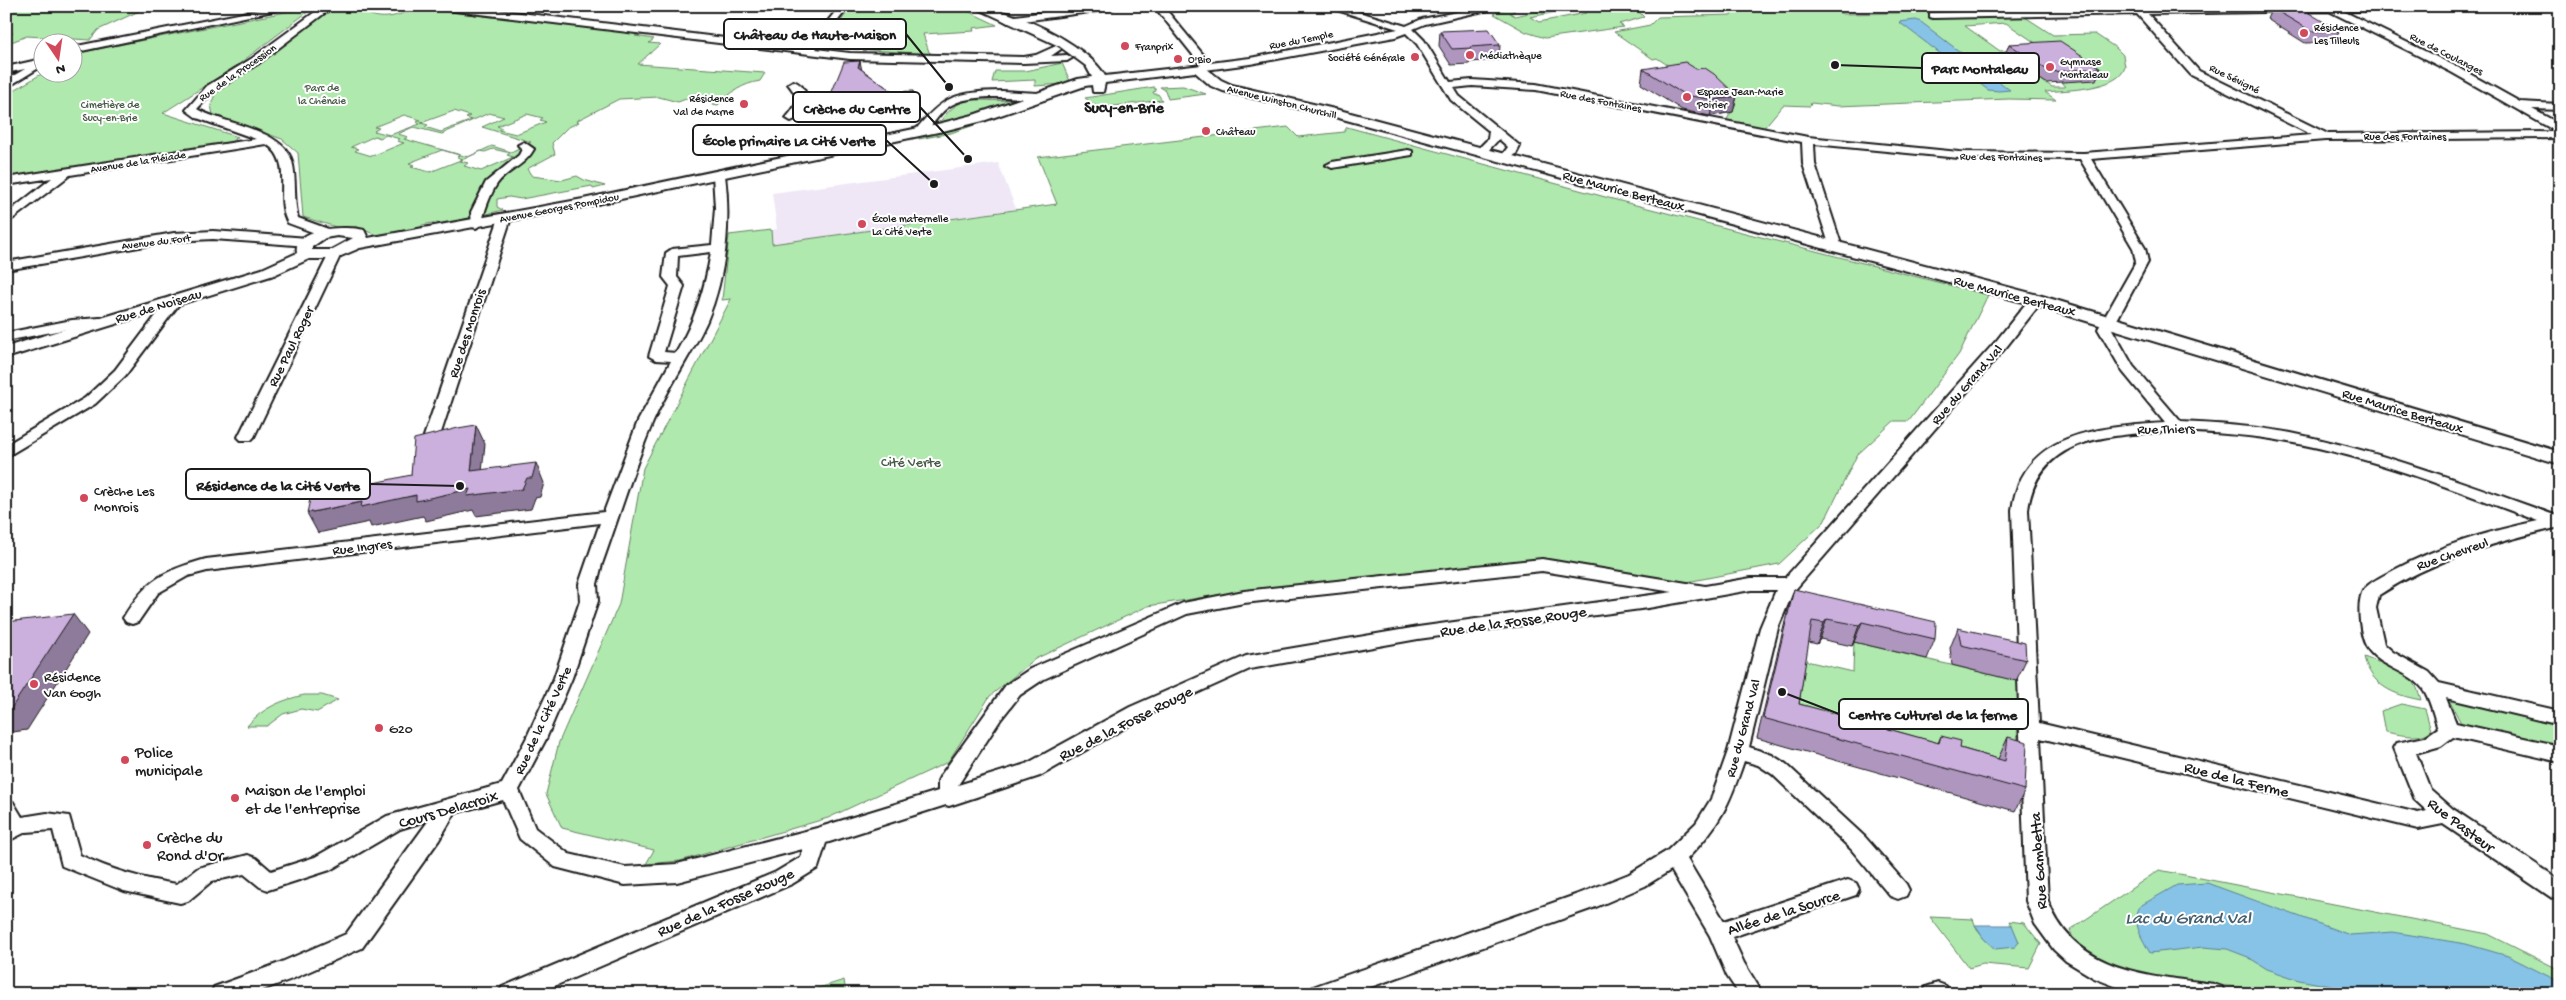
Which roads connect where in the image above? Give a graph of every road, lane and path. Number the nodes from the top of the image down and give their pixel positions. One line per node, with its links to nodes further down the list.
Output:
1 (293, 6): 19 (street)
2 (330, 6): 43 (street, Rue de la Procession)
3 (439, 6): 21 (street)
4 (845, 6): 21 (street)
5 (978, 6): 17 (street)
6 (1112, 6): 14 (street)
7 (1158, 6): 26 (street)
8 (1328, 6): 18 (street)
9 (1502, 6): 12 (street, Rue du Temple)
10 (2124, 6): 15 (street, Rue Sévigné)
11 (2479, 6): 13 (street)
12 (1478, 8): 18 (street, Rue du Temple)
13 (2326, 8): 15 (street); 34 (street, Rue de Coulanges)
14 (1069, 9): 17 (street)
15 (2139, 12): 16 (street); 42 (street, Rue Sévigné)
16 (1934, 15)
17 (1010, 21): 20 (street); 30 (street)
18 (1407, 29): 26 (street, Rue du Temple); 31 (street)
19 (82, 48)
20 (1056, 49): 22 (street); 23 (street)
21 (808, 52): 23 (street)
22 (1067, 58): 23 (street); 28 (street)
23 (1024, 60)
24 (32, 64): 27 (street)
25 (32, 68): 32 (street)
26 (1204, 68): 30 (street); 37 (street, Avenue Winston Churchill)
27 (6, 70)
28 (1083, 82): 30 (street); 33 (street, Avenue Georges Pompidou)
29 (793, 84): 36 (street)
30 (1098, 84): 37 (street, Avenue Winston Churchill); 51 (street, Avenue Georges Pompidou)
31 (1448, 84): 39 (street); 44 (street, Rue des Fontaines)
32 (6, 85)
33 (1038, 96): 40 (street, Avenue Georges Pompidou); 40 (street, Avenue Georges Pompidou)
34 (2518, 105): 35 (street); 38 (street, Rue de Coulanges)
35 (2560, 107)
36 (791, 118)
37 (1379, 127): 46 (street, Avenue Winston Churchill)
38 (2560, 129)
39 (1494, 131): 46 (street); 49 (street)
40 (920, 132): 51 (street, Avenue Georges Pompidou)
41 (2560, 135): 42 (street, Rue des Fontaines)
42 (2325, 137): 48 (street, Rue des Fontaines)
43 (269, 140): 52 (street, Avenue de la Pléiade); 57 (street, Rue de la Procession)
44 (1808, 140): 48 (street, Rue des Fontaines); 62 (street)
45 (524, 146): 58 (street)
46 (1481, 152): 49 (street, Avenue Winston Churchill)
47 (1408, 153): 50 (street)
48 (2084, 156): 70 (street)
49 (1505, 159): 62 (street, Rue Maurice Berteaux)
50 (1332, 165)
51 (760, 167): 53 (street, Avenue Georges Pompidou)
52 (68, 172): 54 (street, Avenue de la Pléiade); 56 (street)
53 (719, 175): 55 (street, Avenue Georges Pompidou); 64 (street, Rue de la Cité Verte)
54 (6, 182)
55 (505, 218): 58 (street, Avenue Georges Pompidou); 76 (street, Rue des Monrois)
56 (6, 220)
57 (292, 220): 59 (street); 60 (street)
58 (476, 224): 61 (street, Avenue Georges Pompidou)
59 (327, 233): 61 (street); 63 (street, Rue de Noiseau)
60 (261, 239): 63 (street, Avenue du Fort); 66 (street, Avenue du Fort)
61 (358, 244): 65 (street, Avenue Georges Pompidou)
62 (1836, 247): 68 (street, Rue Maurice Berteaux)
63 (308, 248): 65 (street); 67 (street, Rue de Noiseau)
64 (717, 248): 73 (street, Rue de la Cité Verte); 73 (street)
65 (335, 254): 75 (street, Rue Paul Roger)
66 (6, 266)
67 (175, 300): 69 (street, Rue de Noiseau); 77 (street)
68 (2036, 300): 70 (street, Rue Maurice Berteaux); 81 (street, Rue du Grand Val)
69 (100, 322): 71 (street); 72 (street, Rue de Noiseau)
70 (2107, 322): 74 (street); 78 (street, Rue Maurice Berteaux)
71 (6, 337)
72 (6, 353)
73 (680, 357): 79 (street, Rue de la Cité Verte)
74 (2176, 426): 80 (street, Rue Thiers); 86 (street, Rue Thiers)
75 (246, 437)
76 (428, 448)
77 (6, 452)
78 (2560, 458)
79 (612, 516): 83 (street, Rue Ingres); 90 (street, Rue de la Cité Verte)
80 (2558, 522): 84 (street, Rue Chevreul)
81 (1789, 584): 82 (street, Rue de la Fosse Rouge); 88 (street, Rue du Grand Val)
82 (1707, 592): 91 (street, Rue de la Fosse Rouge); 91 (street)
83 (132, 618)
84 (2433, 688): 85 (street); 87 (street)
85 (2560, 718)
86 (2029, 728): 93 (street, Rue de la Ferme); 105 (street, Rue Gambetta)
87 (2448, 729): 89 (street); 93 (street, Rue Pasteur)
88 (1738, 751): 96 (street, Rue du Grand Val); 98 (street)
89 (2560, 754)
90 (509, 790): 92 (street, Cours Delacroix); 95 (street, Rue de la Cité Verte)
91 (949, 798): 95 (street, Rue de la Fosse Rouge)
92 (446, 809): 94 (street, Cours Delacroix); 101 (street)
93 (2446, 815): 99 (street, Rue Pasteur)
94 (10, 823)
95 (817, 837): 102 (street, Rue de la Fosse Rouge)
96 (1675, 857): 100 (street, Allée de la Source); 103 (street, Rue du Grand Val)
97 (1848, 889): 100 (street, Allée de la Source)
98 (1898, 890)
99 (2560, 892)
100 (1719, 932): 104 (street, Allée de la Source)
101 (222, 994)
102 (510, 994)
103 (1320, 994)
104 (1752, 994)
105 (2214, 994)

